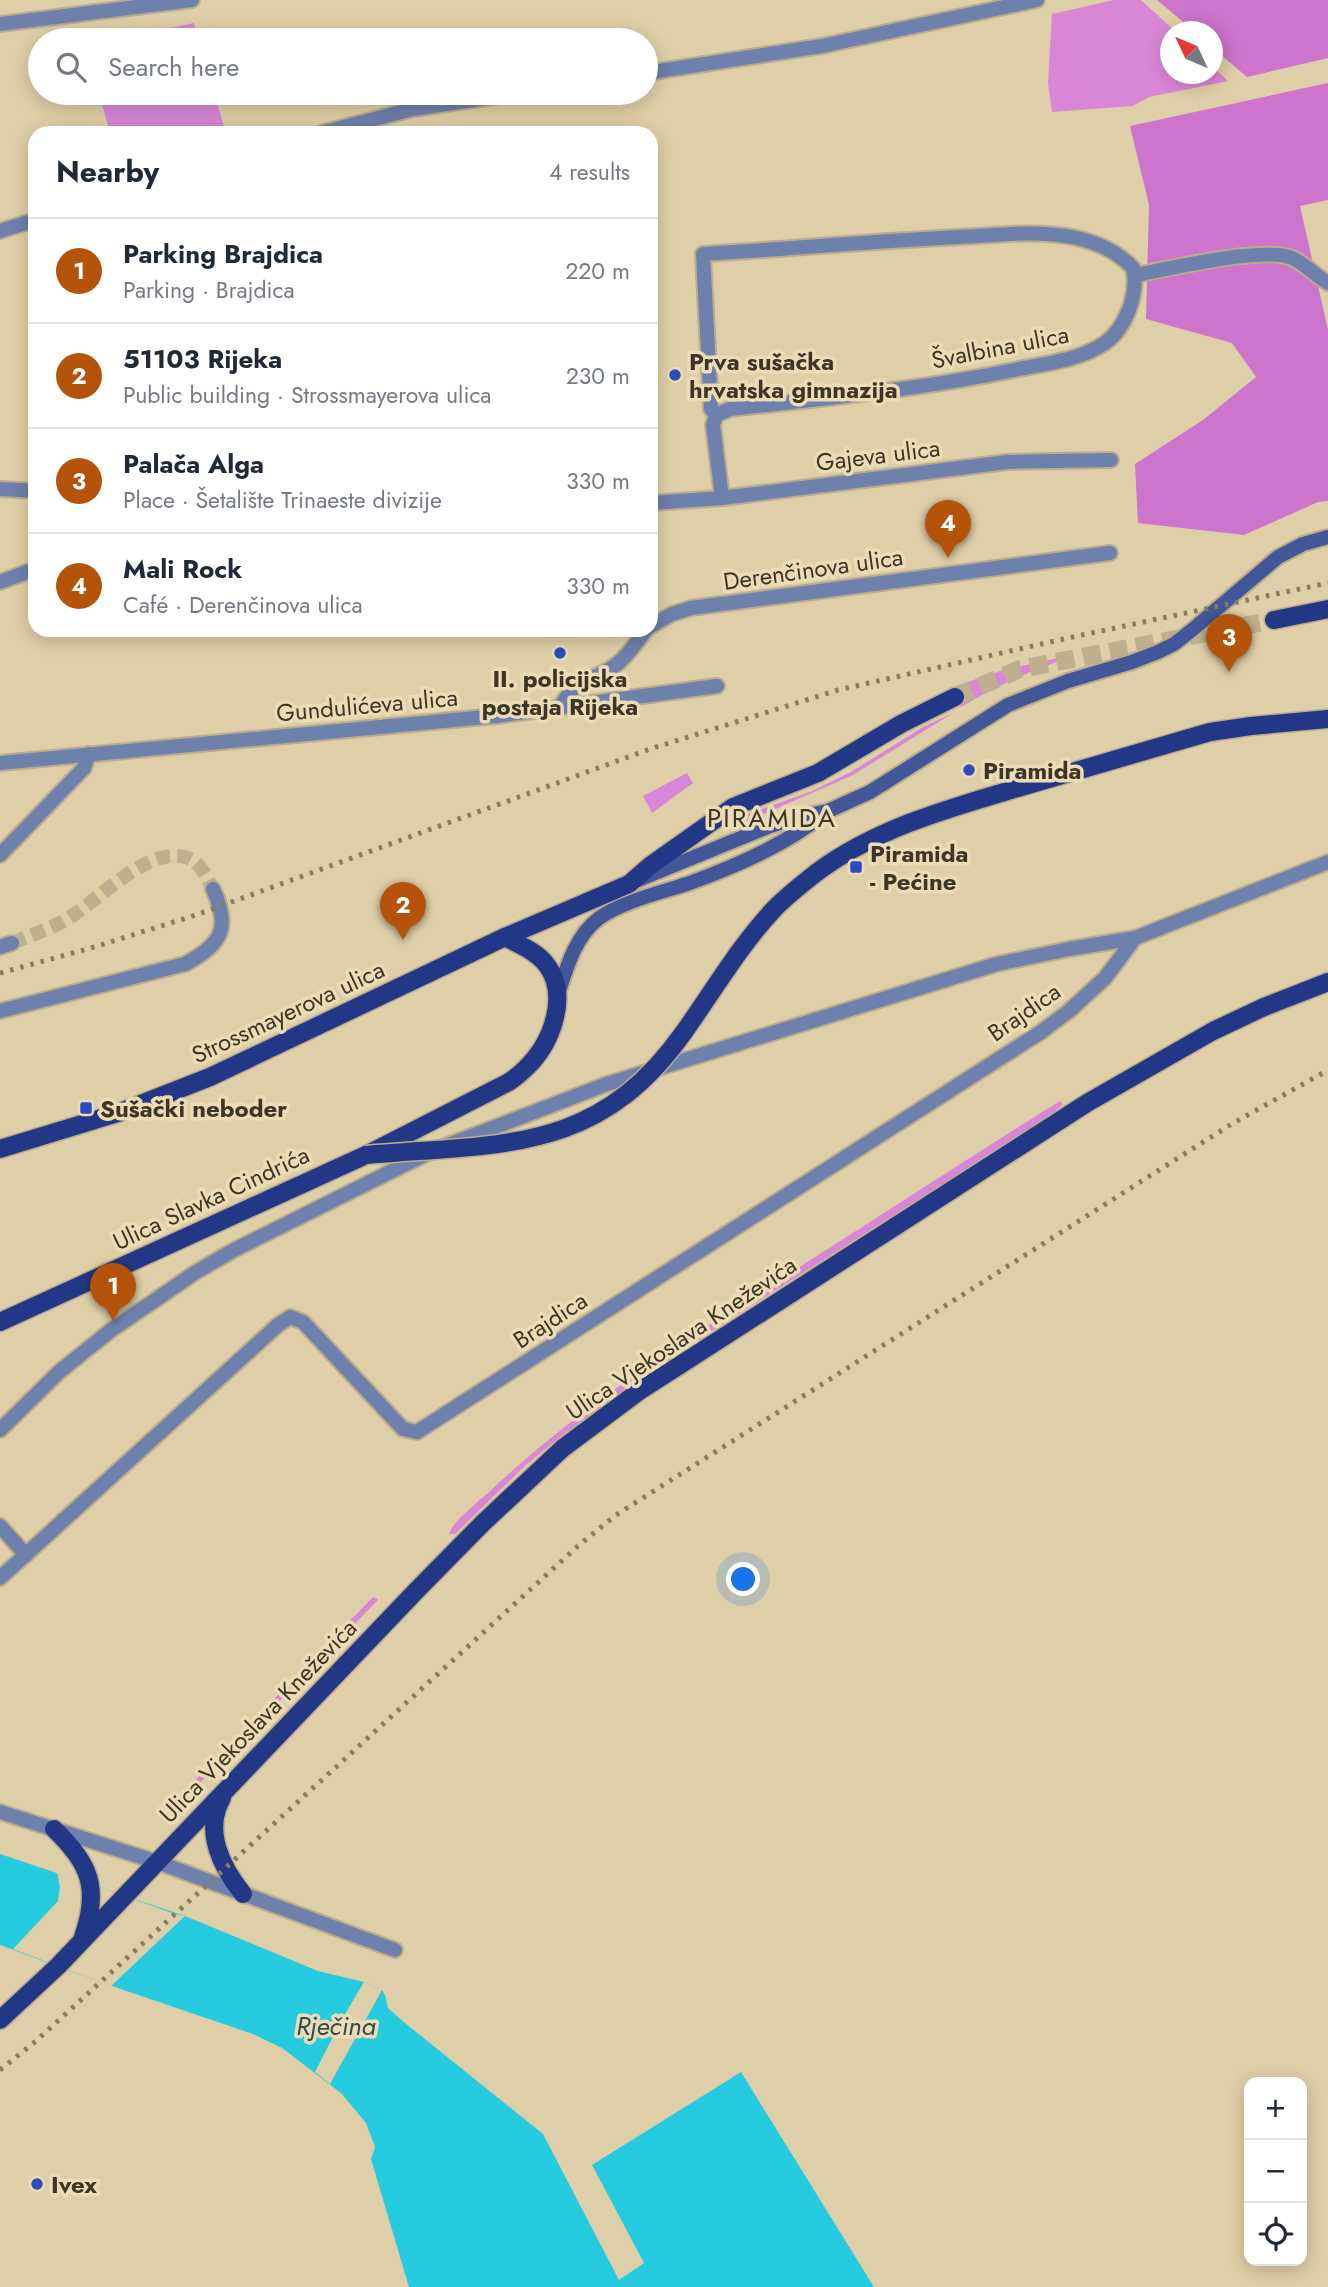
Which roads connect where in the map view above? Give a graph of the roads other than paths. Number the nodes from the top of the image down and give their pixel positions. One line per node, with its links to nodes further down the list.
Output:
1 (192, 0): 4 (street)
2 (1037, 0): 3 (street)
3 (1017, 2): 5 (street)
4 (0, 24)
5 (658, 72)
6 (440, 105): 7 (street)
7 (348, 126)
8 (28, 222): 9 (street)
9 (0, 230)
10 (1135, 275): 11 (street); 12 (street, Švalbina ulica); 12 (street)
11 (1328, 282)
12 (716, 415): 16 (street)
13 (1111, 460): 16 (street, Gajeva ulica)
14 (0, 489): 15 (street)
15 (28, 491)
16 (722, 498): 17 (street, Gajeva ulica)
17 (658, 503)
18 (1328, 537): 32 (main road)
19 (1110, 553): 24 (street, Derenčinova ulica)
20 (28, 572): 21 (street)
21 (0, 582)
22 (1328, 609): 23 (main road)
23 (1274, 621)
24 (658, 622)
25 (640, 637): 28 (street)
26 (717, 686): 28 (street, Gundulićeva ulica)
27 (955, 697): 35 (main road, Strossmayerova ulica)
28 (560, 707): 30 (street, Gundulićeva ulica)
29 (1328, 719): 43 (main road, bridge)
30 (89, 754): 31 (street, Gundulićeva ulica); 33 (street)
31 (0, 763)
32 (828, 811): 35 (main road); 40 (main road)
33 (0, 855)
34 (1328, 862): 38 (street, Brajdica)
35 (629, 884): 37 (main road, Strossmayerova ulica)
36 (213, 889): 41 (street)
37 (505, 937): 40 (main road); 42 (main road, Strossmayerova ulica)
38 (1135, 938): 45 (street, Brajdica); 47 (street, Brajdica)
39 (1328, 982): 49 (main road, Ulica Vjekoslava Kneževića)
40 (558, 994): 43 (main road, Ulica Slavka Cindrića)
41 (0, 1011)
42 (0, 1149)
43 (366, 1155): 44 (main road, Ulica Slavka Cindrića)
44 (0, 1322)
45 (0, 1430)
46 (0, 1527): 47 (street)
47 (26, 1555): 48 (street, Brajdica)
48 (0, 1578)
49 (229, 1787): 52 (main road, Ulica Vjekoslava Kneževića); 53 (main road)
50 (0, 1812): 51 (street)
51 (54, 1829): 52 (street); 54 (main road)
52 (158, 1862): 53 (street); 54 (main road, Ulica Vjekoslava Kneževića)
53 (243, 1894): 55 (street)
54 (82, 1940): 56 (main road, Ulica Vjekoslava Kneževića)
55 (395, 1950)
56 (0, 2020)

